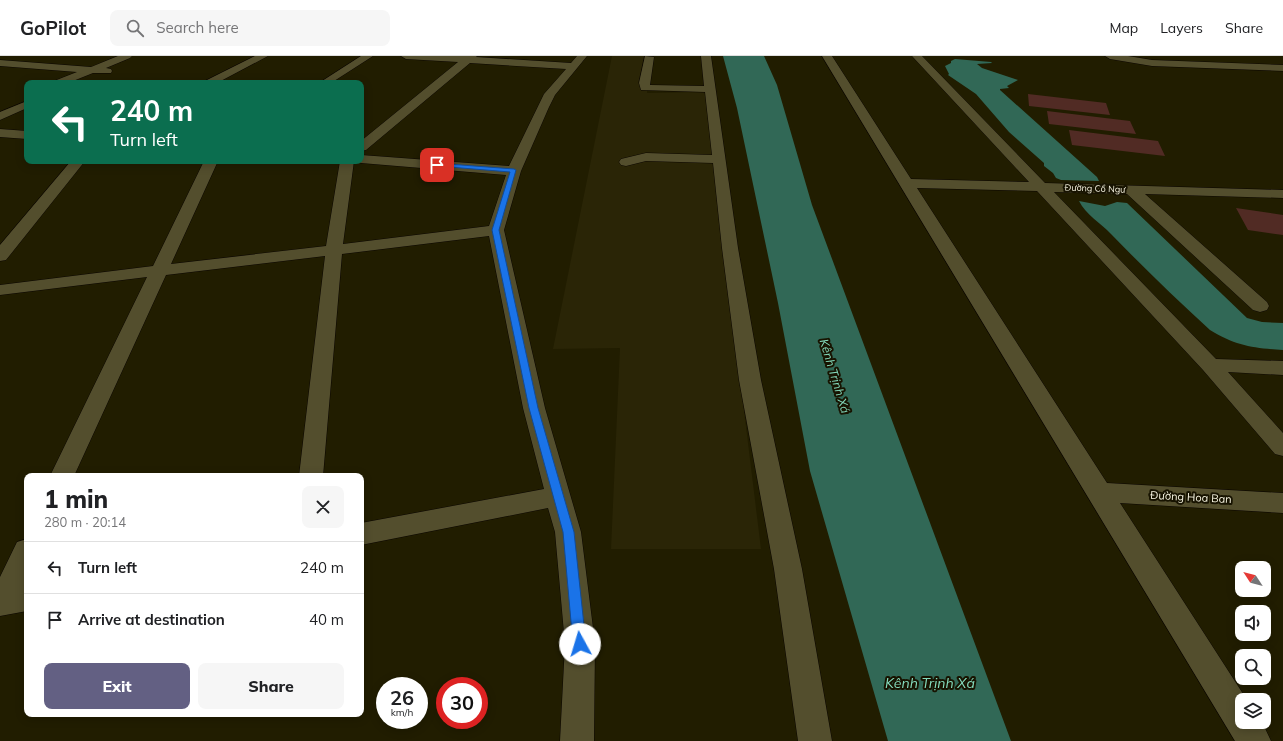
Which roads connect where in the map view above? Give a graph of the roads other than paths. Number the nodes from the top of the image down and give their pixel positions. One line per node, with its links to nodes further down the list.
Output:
1 (127, 56): 15 (street)
2 (263, 56): 19 (street)
3 (368, 56): 20 (street)
4 (406, 56): 11 (street)
5 (706, 56): 21 (street)
6 (828, 56): 36 (street)
7 (917, 56): 37 (street)
8 (1110, 56): 14 (street)
9 (649, 57): 21 (street)
10 (138, 58): 16 (street)
11 (469, 58): 12 (street); 28 (street)
12 (578, 61): 35 (street)
13 (0, 63): 15 (street)
14 (1283, 68)
15 (91, 70): 16 (street); 17 (street)
16 (107, 71): 18 (street)
17 (66, 80)
18 (85, 80)
19 (215, 80)
20 (329, 80)
21 (710, 89): 30 (street)
22 (24, 97): 24 (street)
23 (24, 105): 25 (street)
24 (0, 106)
25 (0, 116)
26 (0, 133): 27 (street)
27 (24, 135)
28 (364, 145)
29 (364, 159): 35 (street)
30 (719, 159): 31 (street); 60 (street)
31 (626, 162)
32 (76, 164): 42 (street)
33 (210, 164): 43 (street)
34 (347, 164): 41 (street)
35 (514, 170): 40 (street)
36 (907, 183): 37 (street, Đường Cổ Ngư); 51 (street)
37 (1040, 186): 38 (street, Đường Cổ Ngư); 46 (street)
38 (1130, 189): 39 (street, Đường Cổ Ngư); 45 (street)
39 (1283, 194)
40 (496, 230): 41 (street); 52 (street)
41 (334, 249): 43 (street); 50 (street)
42 (0, 256)
43 (159, 270): 44 (street); 49 (street)
44 (0, 290)
45 (1260, 306)
46 (1210, 365): 47 (street); 48 (street)
47 (1283, 368)
48 (1283, 448)
49 (63, 473)
50 (311, 473)
51 (1099, 492): 53 (street, Đường Hoa Ban); 57 (street)
52 (558, 496): 54 (street); 59 (street)
53 (1283, 503)
54 (364, 533)
55 (24, 559): 56 (street)
56 (10, 602)
57 (1235, 711)
58 (1246, 729): 61 (street)
59 (577, 741)
60 (815, 741)
61 (1254, 741)

